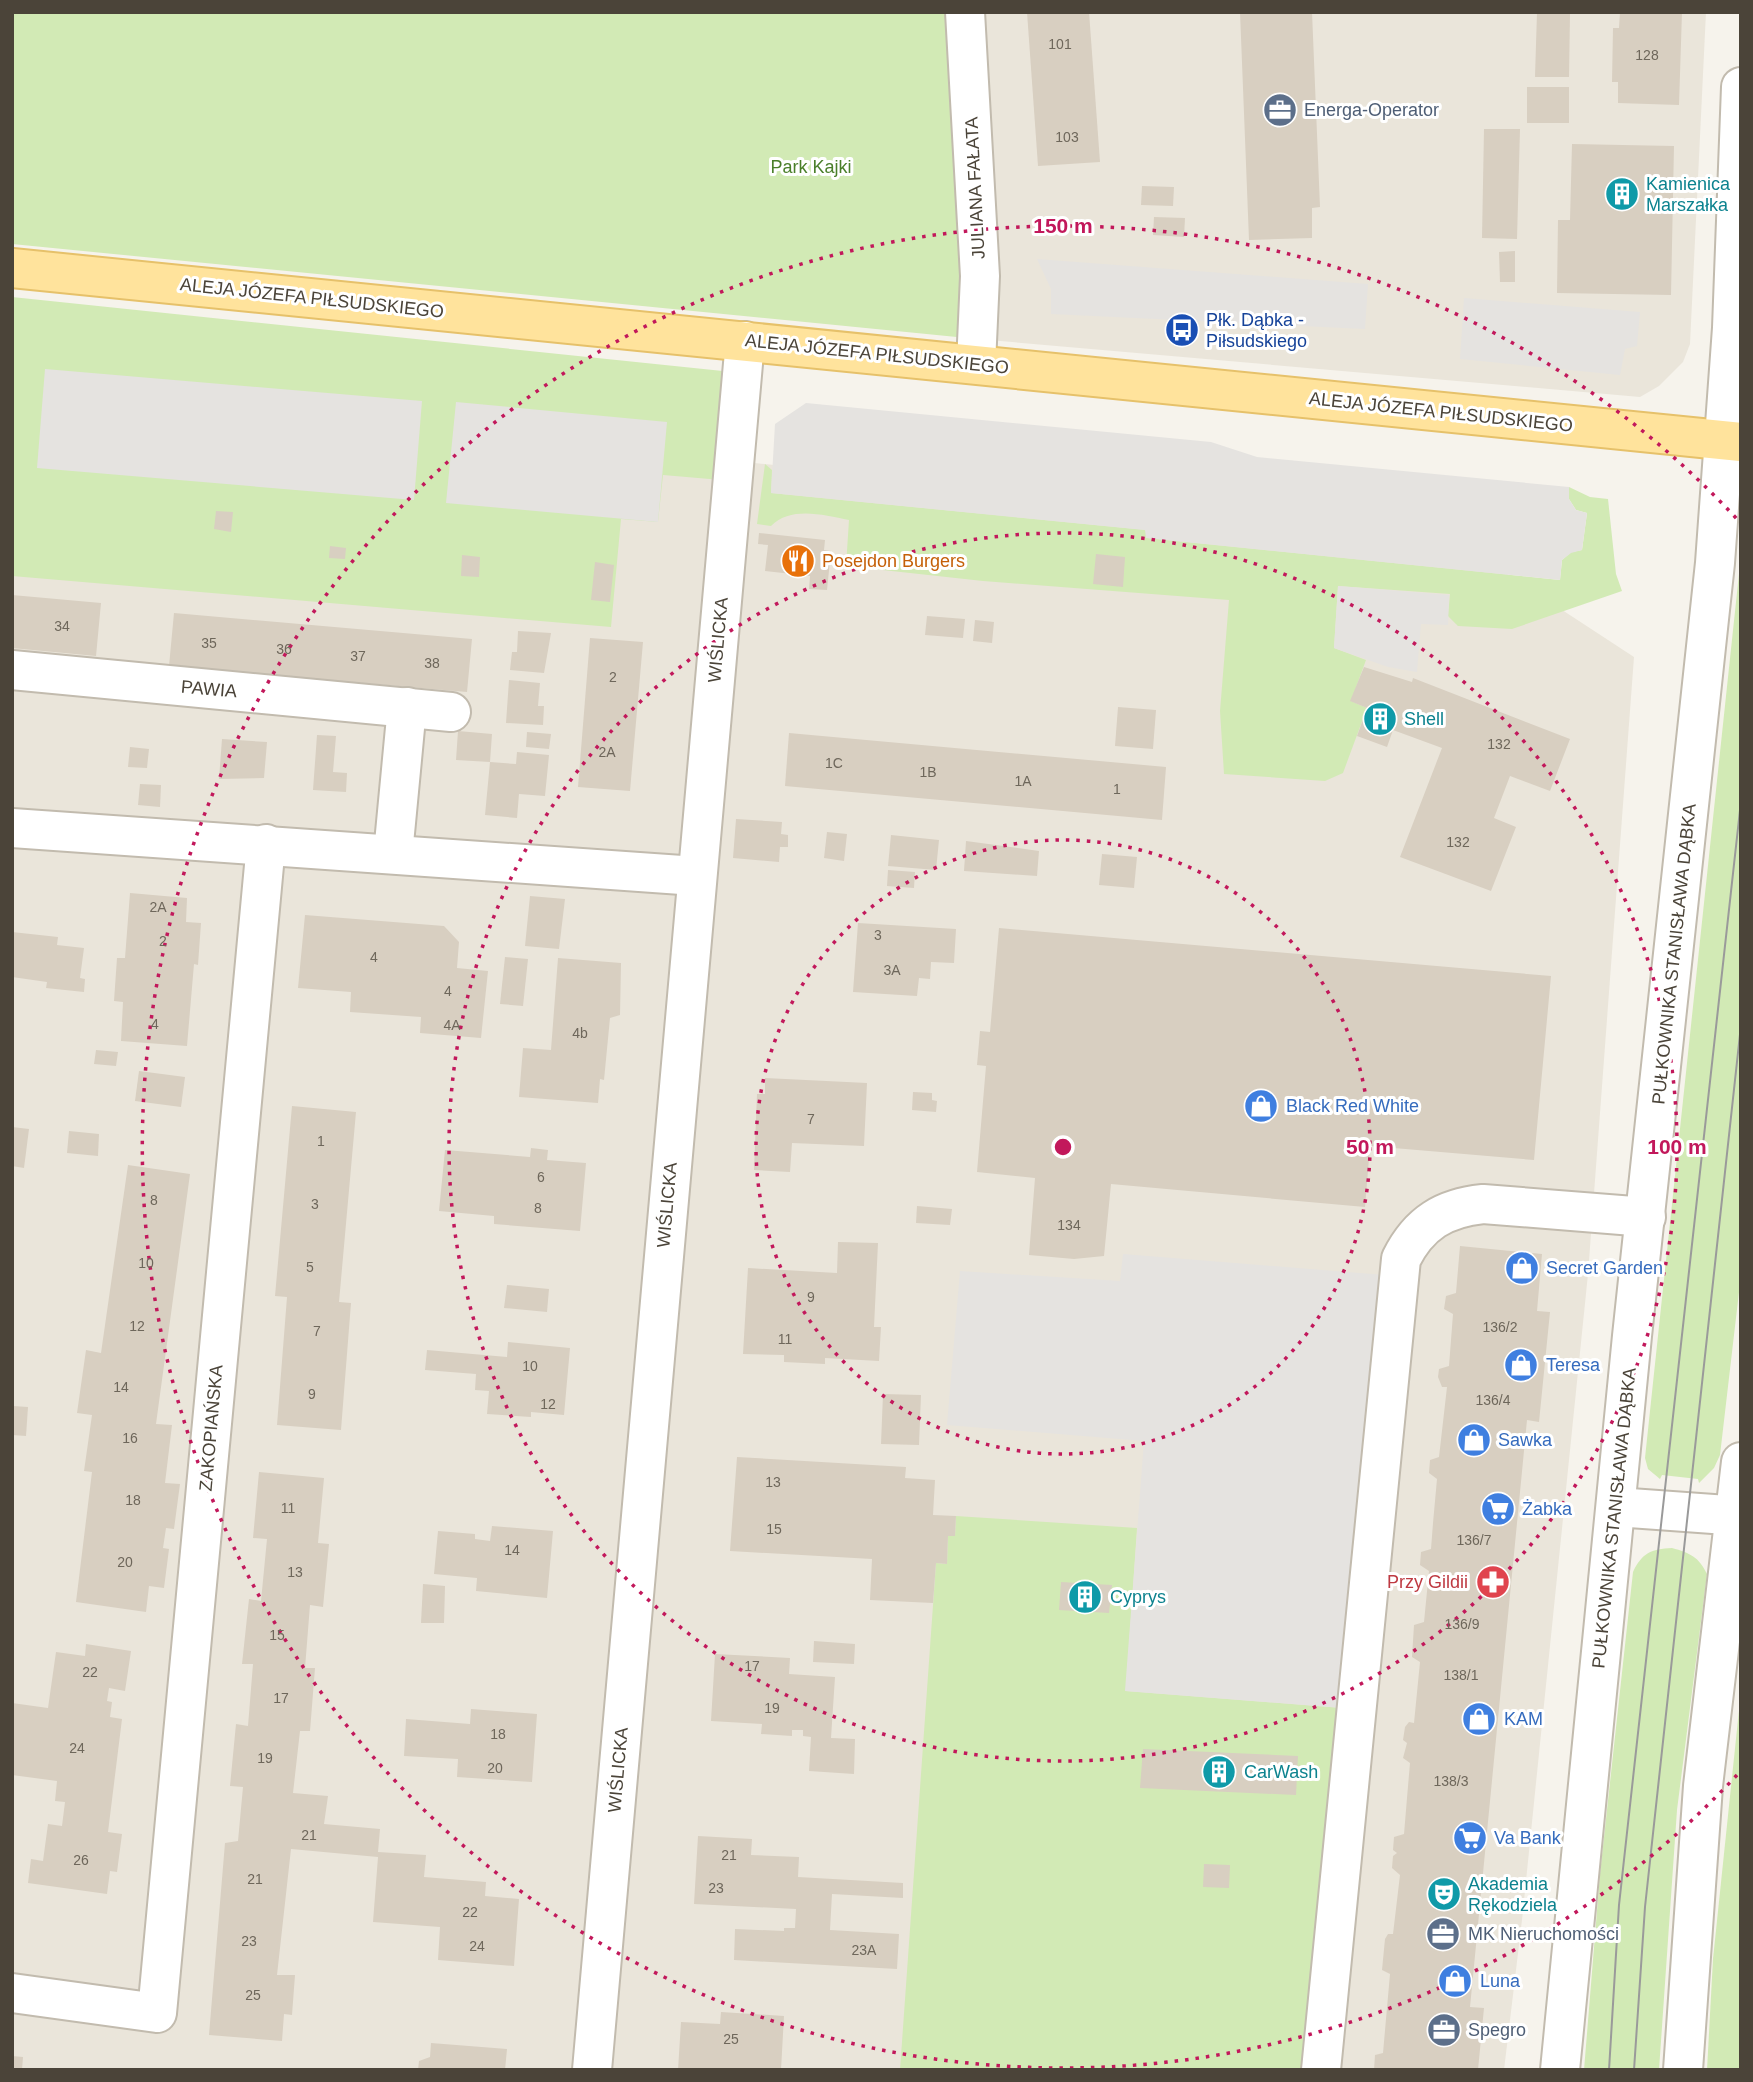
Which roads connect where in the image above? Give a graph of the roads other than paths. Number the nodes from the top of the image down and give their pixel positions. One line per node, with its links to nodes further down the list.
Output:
1 (965, 12): 5 (street, JULIANA FAŁATA)
2 (1741, 87): 6 (street, PUŁKOWNIKA STANISŁAWA DĄBKA)
3 (12, 268): 4 (main road, ALEJA JÓZEFA PIŁSUDSKIEGO)
4 (745, 341): 5 (main road, ALEJA JÓZEFA PIŁSUDSKIEGO); 13 (street, WIŚLICKA)
5 (976, 364): 6 (main road, ALEJA JÓZEFA PIŁSUDSKIEGO)
6 (1733, 441): 14 (street, PUŁKOWNIKA STANISŁAWA DĄBKA)
7 (12, 670): 8 (street, PAWIA)
8 (407, 707): 9 (street, PAWIA); 12 (street)
9 (452, 712)
10 (12, 828): 11 (street)
11 (266, 844): 12 (street); 18 (street, ZAKOPIAŃSKA)
12 (393, 854): 13 (street)
13 (696, 876): 19 (street, WIŚLICKA)
14 (1646, 1217): 16 (street, PUŁKOWNIKA STANISŁAWA DĄBKA); 20 (street)
15 (1741, 1462): 17 (street)
16 (1616, 1507): 17 (street); 21 (street, PUŁKOWNIKA STANISŁAWA DĄBKA)
17 (1738, 1516): 22 (street)
18 (12, 1993)
19 (592, 2070)
20 (1321, 2070)
21 (1560, 2070)
22 (1683, 2070)

